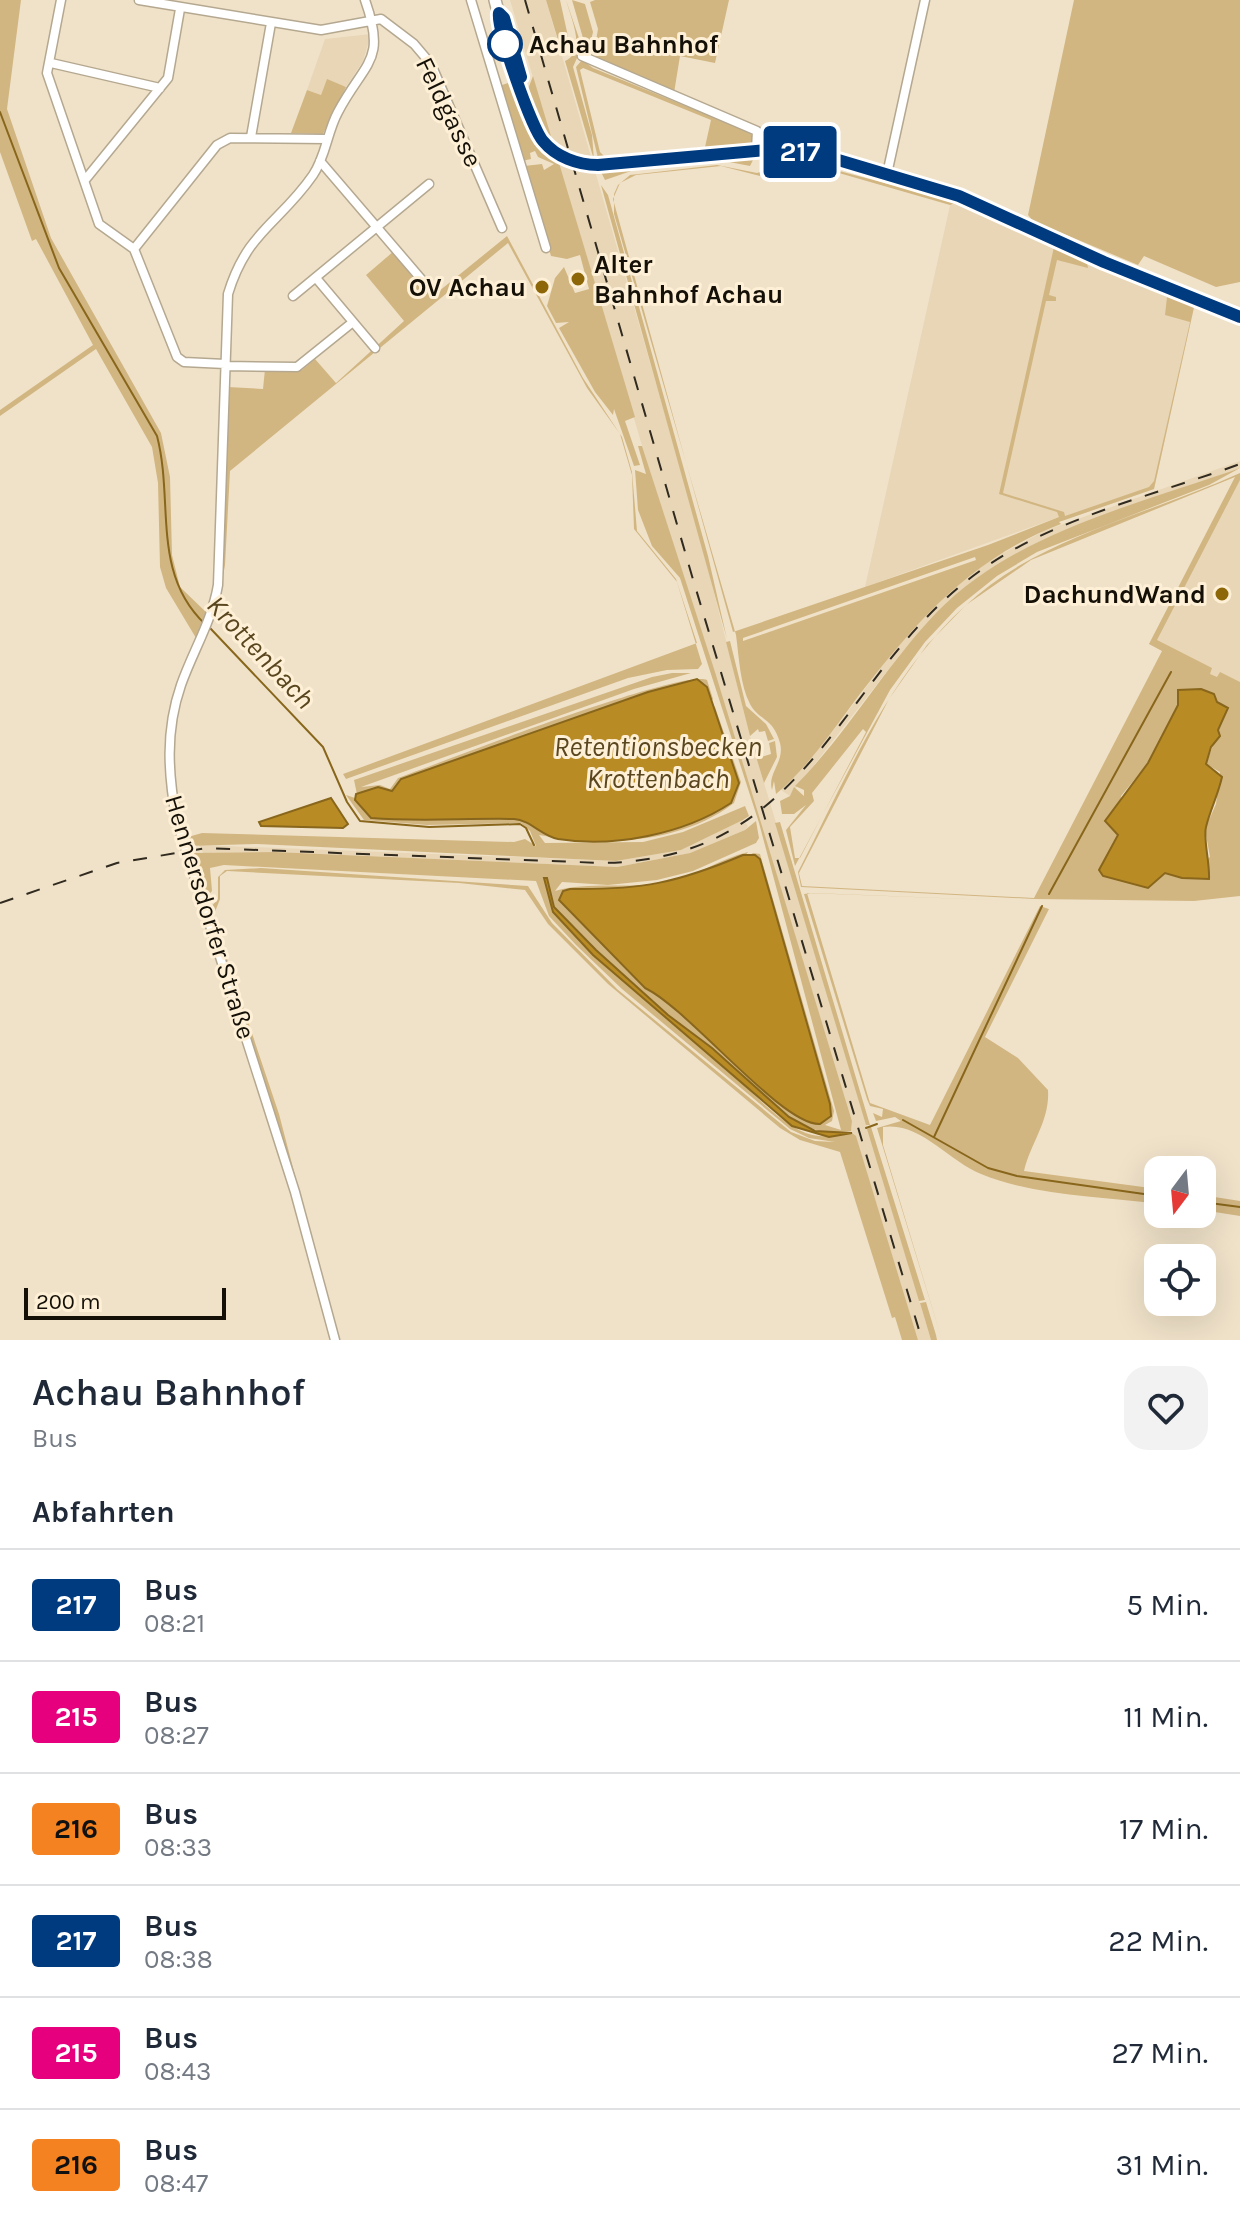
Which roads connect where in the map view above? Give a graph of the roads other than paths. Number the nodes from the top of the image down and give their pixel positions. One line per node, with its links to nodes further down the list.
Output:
1 (61, 0): 11 (street)
2 (139, 0): 7 (street)
3 (365, 0): 8 (street)
4 (471, 0): 24 (street)
5 (495, 0): 15 (main road)
6 (925, 0): 19 (street)
7 (180, 9): 9 (street); 12 (street)
8 (372, 21): 9 (street); 14 (street, Hennersdorfer Straße); 23 (street, Feldgasse)
9 (271, 23): 13 (street)
10 (586, 58): 16 (street)
11 (51, 63): 12 (street); 20 (street)
12 (160, 88): 20 (street)
13 (251, 137): 14 (street); 25 (street)
14 (327, 139): 17 (street, Hennersdorfer Straße)
15 (543, 142)
16 (756, 150): 18 (main road); 19 (main road)
17 (320, 161): 22 (street); 32 (street, Hennersdorfer Straße)
18 (598, 165)
19 (887, 174): 29 (main road)
20 (85, 180): 25 (street)
21 (429, 184): 22 (street)
22 (377, 228): 26 (street); 27 (street)
23 (502, 228)
24 (546, 248)
25 (134, 249): 32 (street)
26 (316, 278): 28 (street); 30 (street)
27 (422, 280)
28 (293, 296)
29 (1240, 317)
30 (353, 322): 31 (street); 32 (street)
31 (375, 348)
32 (225, 365): 33 (street, Hennersdorfer Straße)
33 (335, 1340)

